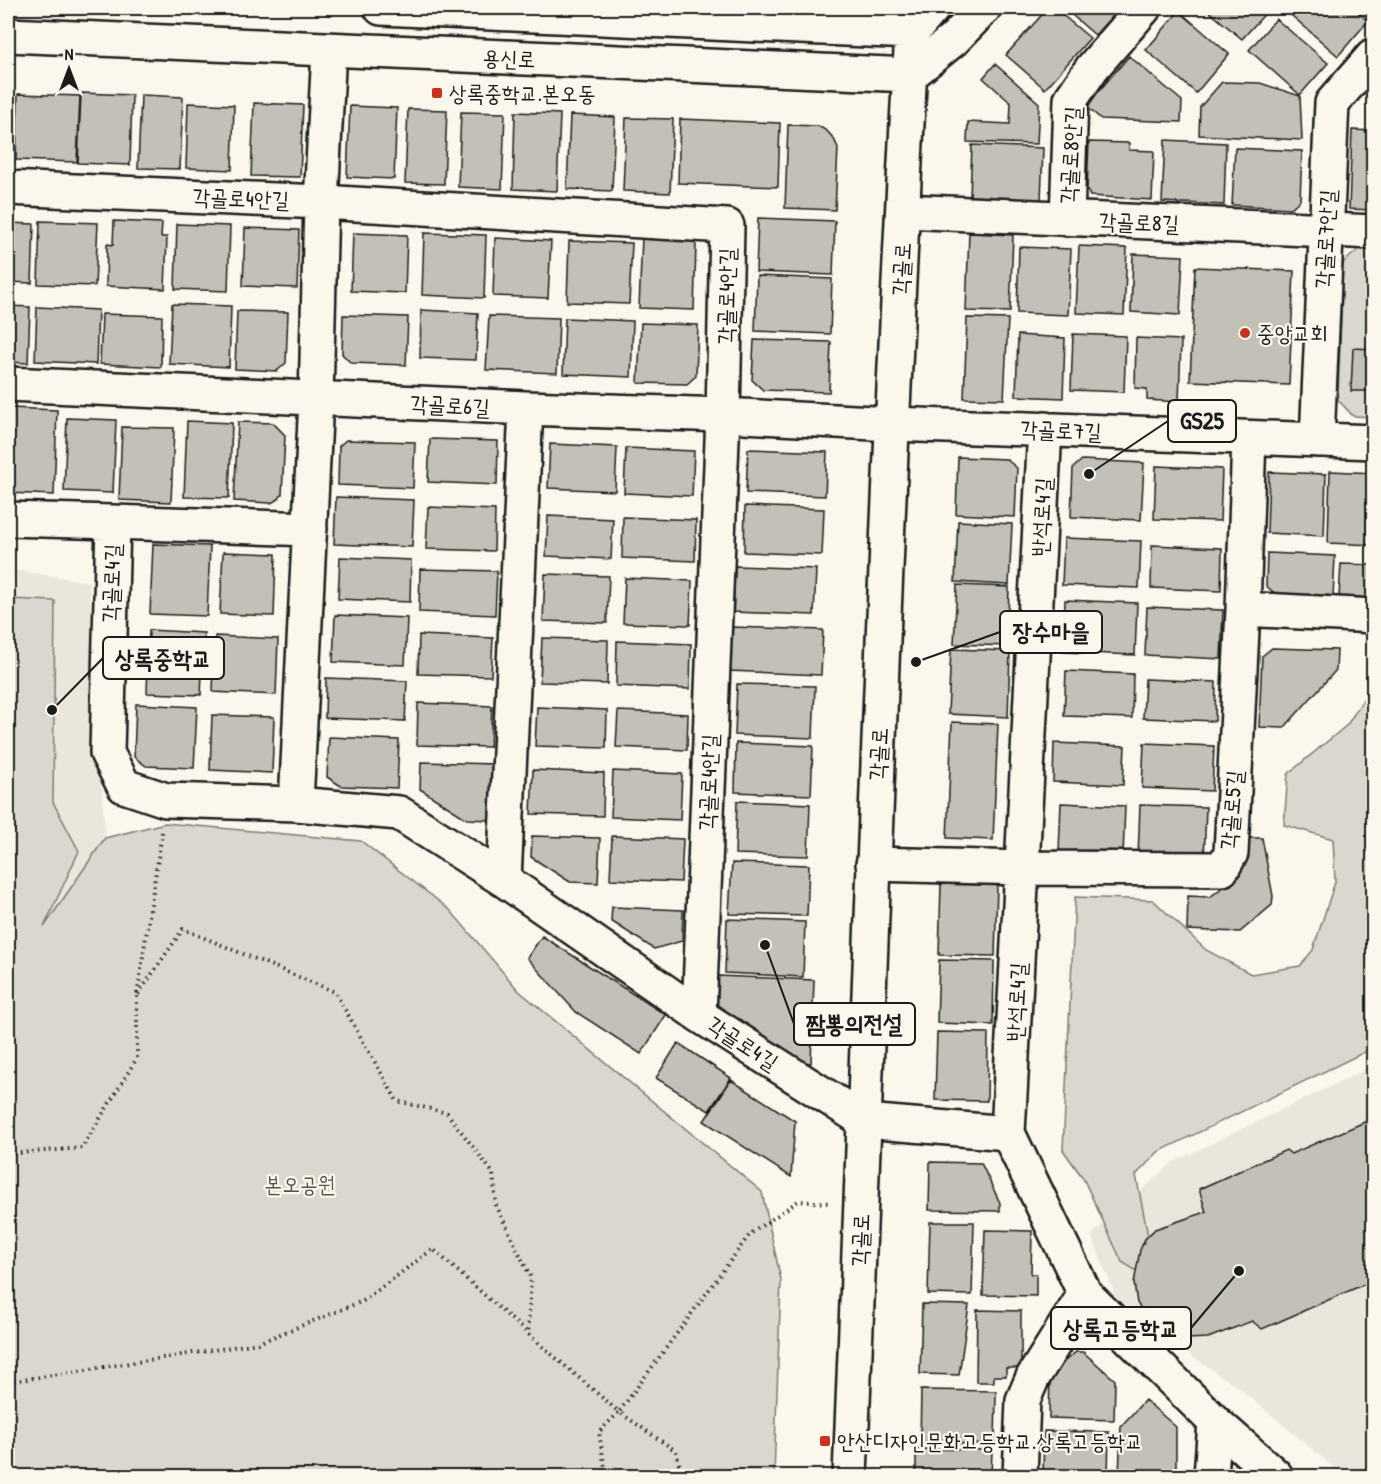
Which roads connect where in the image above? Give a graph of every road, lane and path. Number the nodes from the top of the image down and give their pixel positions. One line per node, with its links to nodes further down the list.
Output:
1 (381, 8): 4 (street, 용신로)
2 (984, 8): 8 (street)
3 (1143, 8): 12 (street, 각골로8안길)
4 (922, 20): 8 (street, 각골로)
5 (8, 35): 6 (street, 용신로)
6 (330, 50): 8 (street, 용신로); 10 (street)
7 (1374, 54): 13 (street, 각골로7안길)
8 (910, 75): 11 (street, 각골로)
9 (8, 188): 10 (street, 각골로4안길)
10 (321, 202): 16 (street); 18 (street, 각골로4안길)
11 (904, 212): 12 (street, 각골로8길); 19 (street, 각골로)
12 (1067, 219): 13 (street, 각골로8길)
13 (1325, 230): 14 (street, 각골로8길); 22 (street, 각골로7안길)
14 (1374, 232)
15 (8, 384): 16 (street, 각골로6길)
16 (316, 399): 17 (street, 각골로6길); 26 (street)
17 (526, 408): 18 (street, 각골로6길); 33 (street)
18 (723, 415): 19 (street, 각골로6길); 35 (street, 각골로4안길)
19 (893, 424): 20 (street, 각골로7길); 31 (street, 각골로)
20 (1046, 429): 21 (street, 각골로7길); 32 (street, 반석로4길)
21 (1249, 438): 22 (street, 각골로7길); 27 (street, 각골로5길)
22 (1317, 440): 23 (street, 각골로7길)
23 (1374, 442)
24 (8, 519): 25 (street, 각골로4길)
25 (113, 522): 26 (street); 29 (street, 각골로4길)
26 (310, 529): 30 (street)
27 (1243, 609): 28 (street); 32 (street, 각골로5길)
28 (1374, 616)
29 (166, 800): 30 (street, 각골로4길); 34 (path)
30 (296, 804): 33 (street, 각골로4길)
31 (873, 864): 32 (street, 각골로5길); 36 (street, 각골로)
32 (1023, 868): 37 (street, 반석로4길)
33 (504, 880): 35 (street, 각골로4길)
34 (137, 996): 38 (path); 41 (path)
35 (699, 1015): 36 (street, 각골로4길)
36 (865, 1122): 37 (street, 각골로4길); 39 (street, 각골로)
37 (1008, 1133): 40 (street, 반석로4길)
38 (8, 1154)
39 (862, 1205): 43 (path); 47 (street, 각골로)
40 (1085, 1294): 44 (street, 반석로4길); 48 (street)
41 (528, 1334): 42 (path); 43 (path)
42 (8, 1382)
43 (619, 1412): 45 (path); 46 (path)
44 (1215, 1422): 49 (street); 50 (street, 반석로4길)
45 (606, 1476)
46 (682, 1476)
47 (850, 1476)
48 (1020, 1476)
49 (1211, 1476)
50 (1276, 1476)

